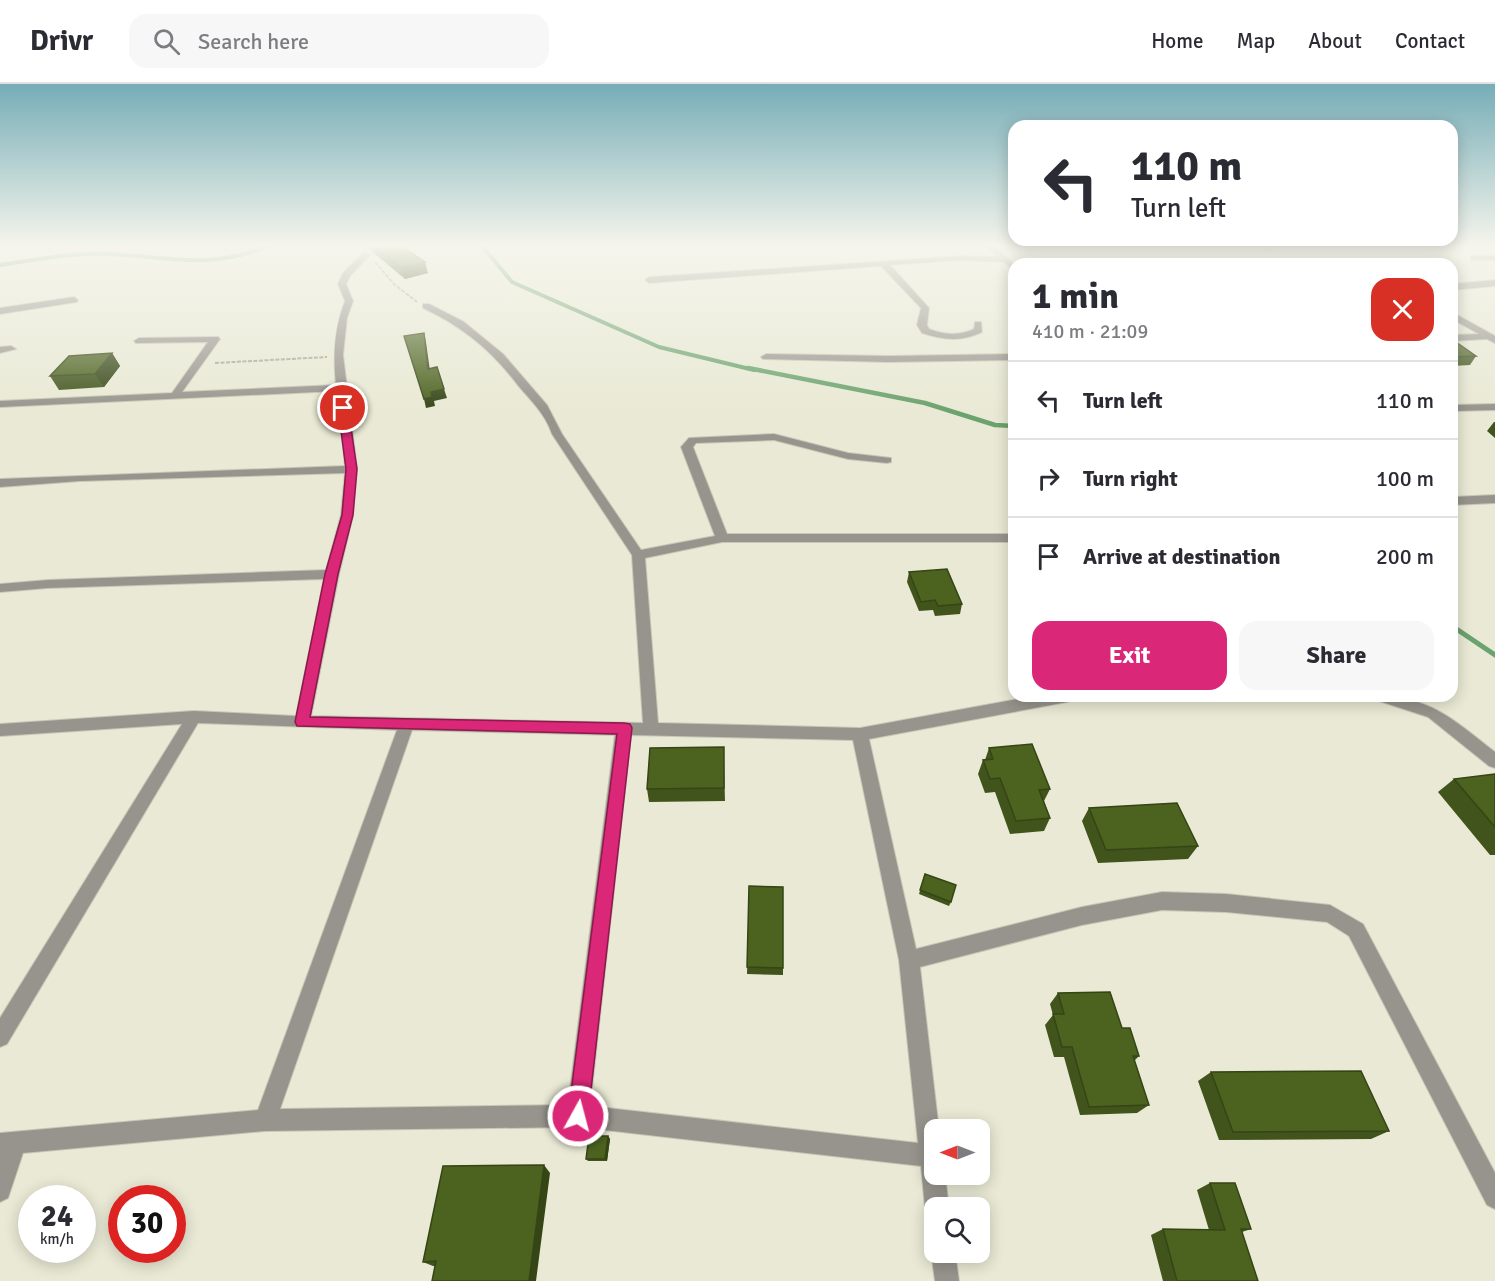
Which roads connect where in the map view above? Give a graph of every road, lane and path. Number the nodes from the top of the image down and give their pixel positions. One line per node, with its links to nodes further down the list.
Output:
1 (61, 302): 6 (street)
2 (349, 302): 14 (street)
3 (418, 302): 5 (path)
4 (919, 302): 8 (street)
5 (426, 306): 30 (street)
6 (0, 311)
7 (1458, 319): 10 (street)
8 (978, 324)
9 (1458, 338): 10 (street)
10 (1491, 338)
11 (139, 341): 17 (street)
12 (11, 349): 13 (street)
13 (0, 350)
14 (338, 356): 17 (path); 18 (street)
15 (766, 357): 16 (street)
16 (1008, 357)
17 (199, 364): 19 (street)
18 (340, 388): 19 (street); 24 (street)
19 (176, 394): 20 (street)
20 (0, 404)
21 (1495, 407): 22 (street)
22 (1458, 408)
23 (887, 460): 28 (street)
24 (351, 469): 25 (street); 31 (street)
25 (0, 483)
26 (1495, 499): 27 (street)
27 (1458, 501)
28 (722, 538): 29 (street); 30 (street)
29 (1008, 538)
30 (638, 555): 40 (street)
31 (332, 574): 32 (street); 36 (street)
32 (0, 588)
33 (1034, 702): 41 (street)
34 (1399, 702): 42 (street)
35 (194, 717): 36 (street); 39 (street); 44 (street)
36 (302, 722): 37 (street)
37 (407, 723): 38 (street); 47 (street)
38 (624, 728): 40 (street); 45 (street)
39 (0, 730)
40 (651, 730): 41 (street)
41 (860, 734): 43 (street)
42 (1495, 761)
43 (909, 960): 46 (street); 51 (street)
44 (0, 1037)
45 (578, 1116): 47 (street); 49 (street)
46 (925, 1119)
47 (265, 1120): 48 (street)
48 (7, 1144): 50 (street)
49 (924, 1155)
50 (0, 1190)
51 (1495, 1197)
52 (945, 1263): 53 (street)
53 (947, 1281)

